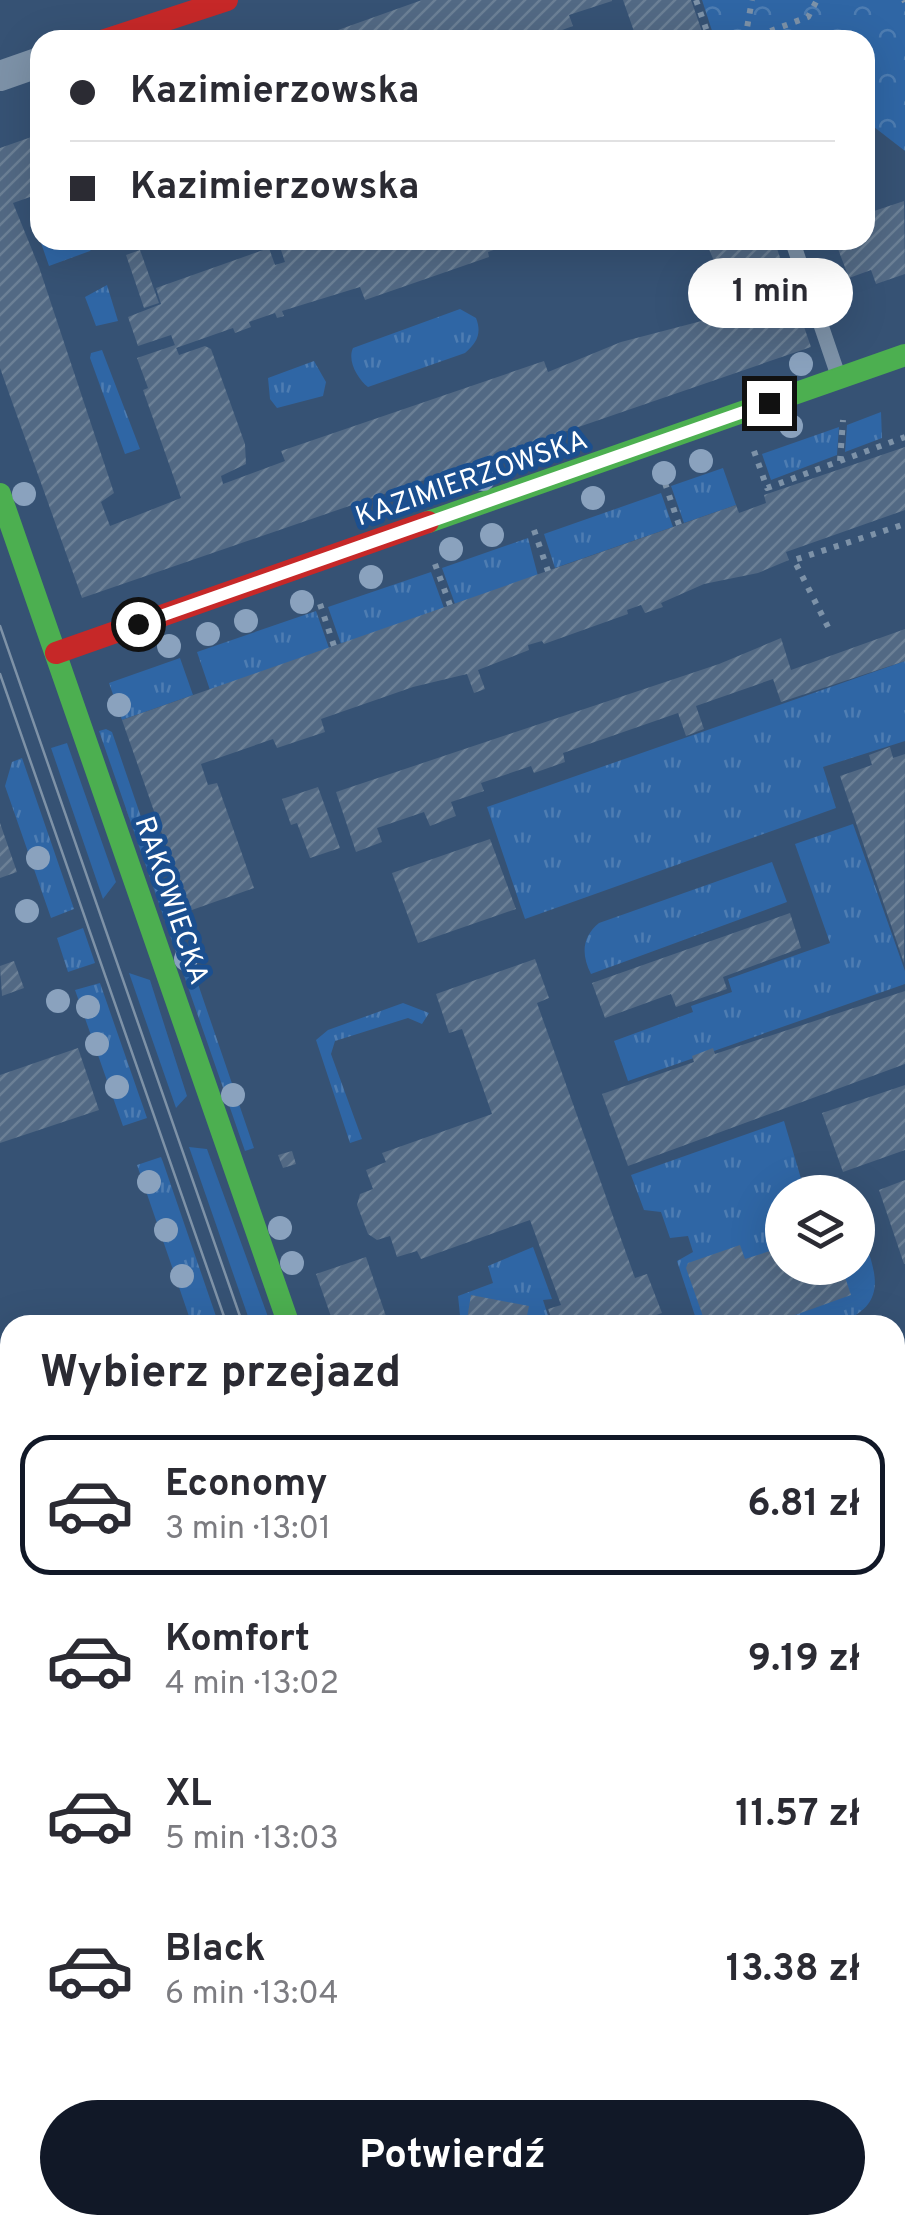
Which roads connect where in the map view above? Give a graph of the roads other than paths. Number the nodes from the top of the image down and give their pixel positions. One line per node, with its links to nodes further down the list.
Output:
1 (227, 0): 2 (street)
2 (136, 30)
3 (30, 66): 4 (street)
4 (0, 76)
5 (795, 250): 7 (lane)
6 (905, 355): 7 (street, KAZIMIERZOWSKA)
7 (839, 378): 9 (street, KAZIMIERZOWSKA)
8 (0, 494): 9 (street, RAKOWIECKA)
9 (56, 653): 10 (street, RAKOWIECKA)
10 (286, 1315)

